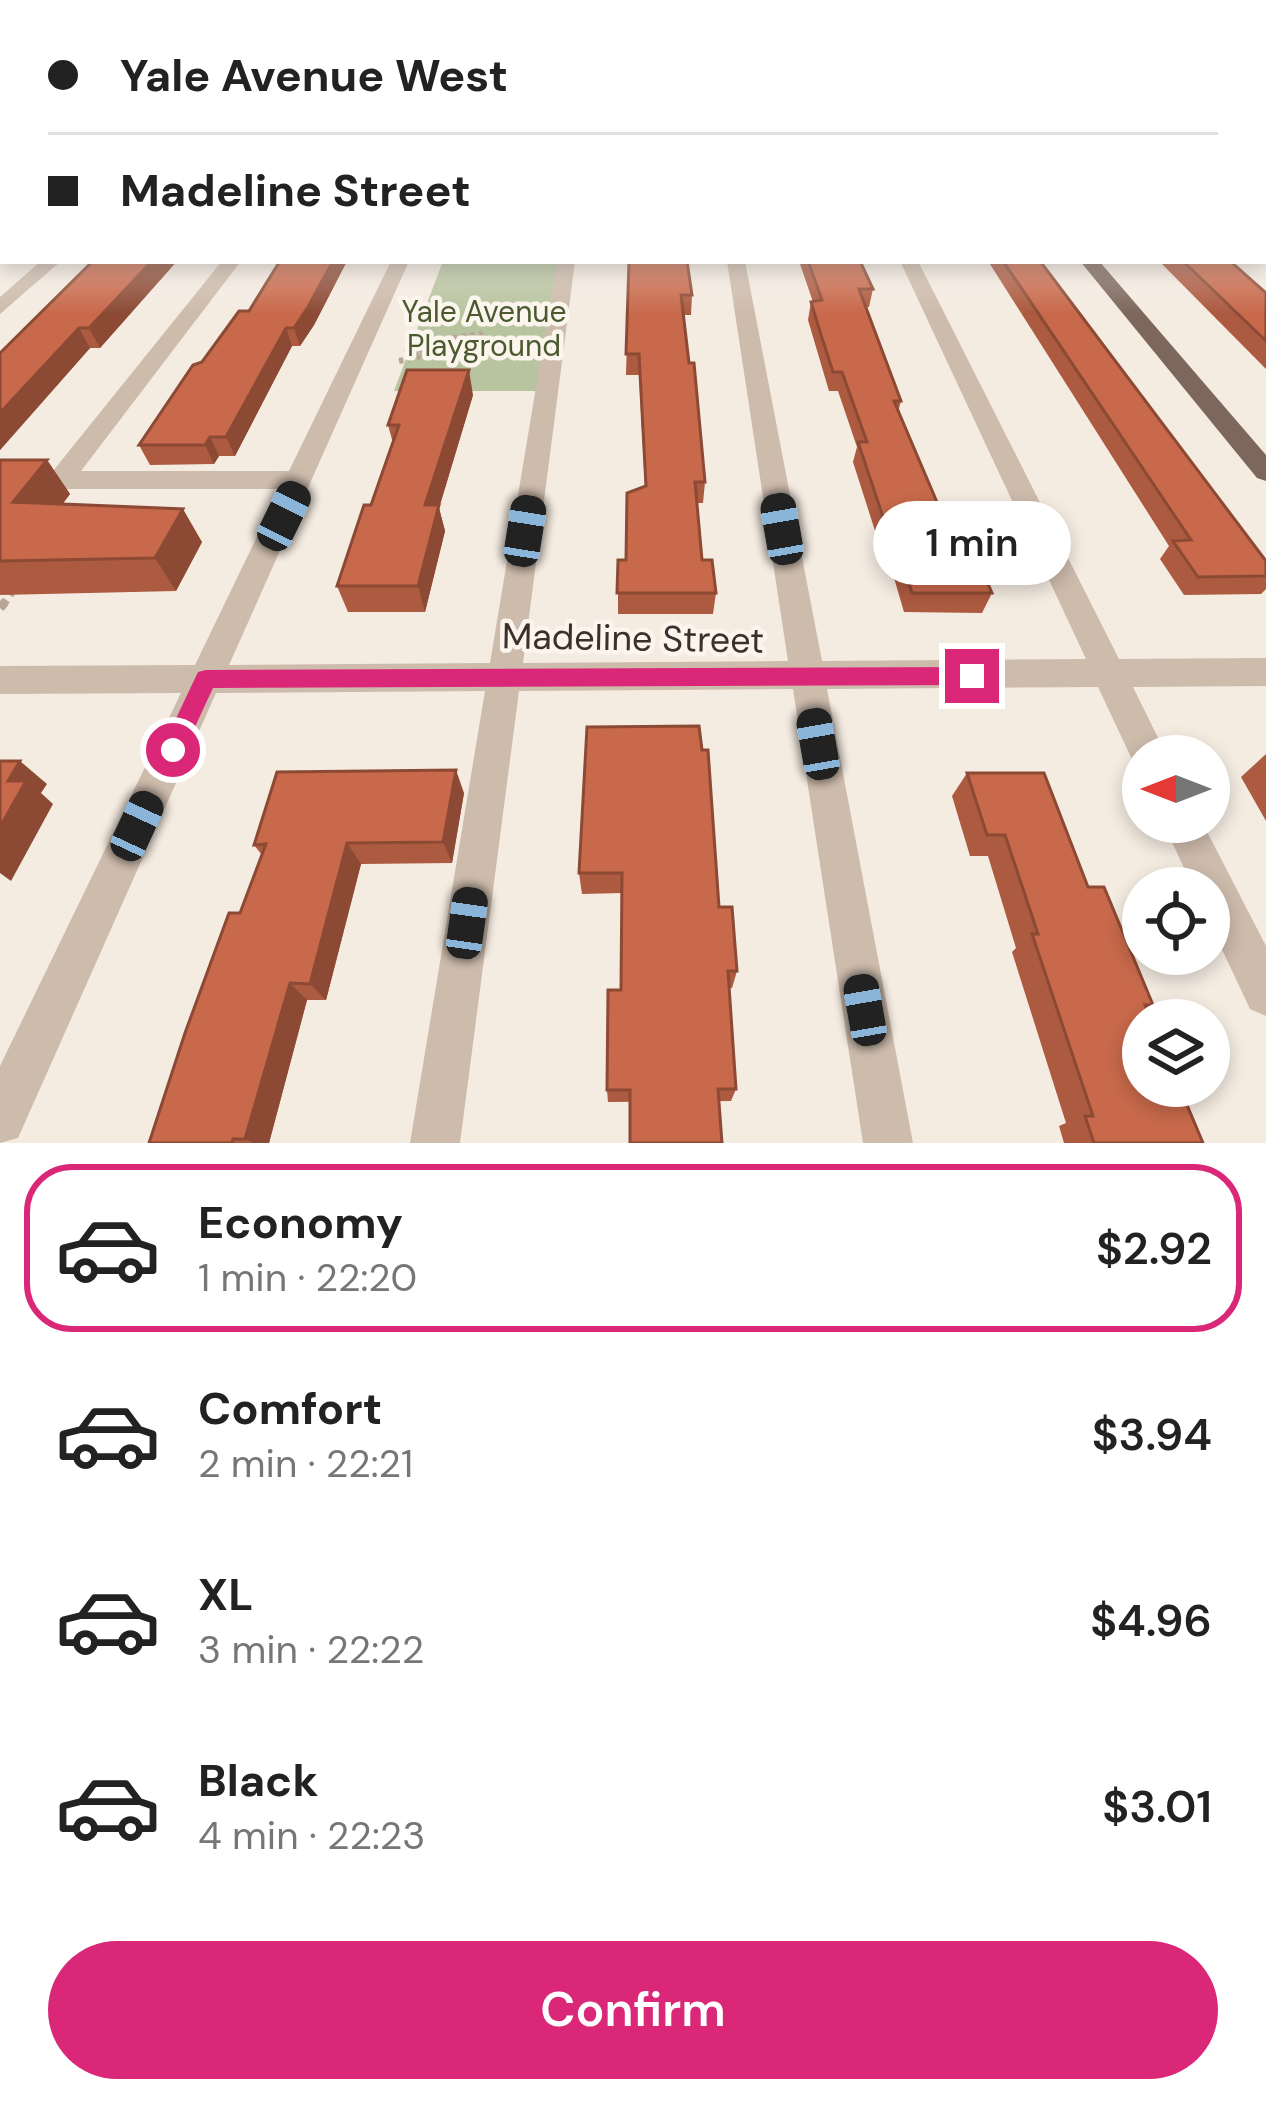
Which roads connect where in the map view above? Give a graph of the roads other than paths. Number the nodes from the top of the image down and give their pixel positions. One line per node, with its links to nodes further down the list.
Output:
1 (49, 264): 8 (street)
2 (230, 264): 11 (street)
3 (399, 264): 12 (street)
4 (566, 264): 15 (street)
5 (737, 264): 17 (street)
6 (910, 264): 14 (street)
7 (1092, 264): 9 (main road)
8 (0, 308)
9 (1266, 472)
10 (0, 480): 11 (street)
11 (60, 480): 12 (street)
12 (301, 480): 16 (street)
13 (1266, 673): 14 (street, Madeline Street)
14 (1108, 674): 17 (street, Madeline Street); 19 (street)
15 (503, 675): 16 (street, Madeline Street); 17 (street, Madeline Street); 24 (street)
16 (206, 679): 18 (street, Madeline Street); 22 (street)
17 (807, 679): 25 (street)
18 (0, 680)
19 (1138, 735)
20 (1192, 843): 21 (street)
21 (1266, 993)
22 (15, 1054): 23 (street)
23 (0, 1120)
24 (435, 1143)
25 (888, 1143)

